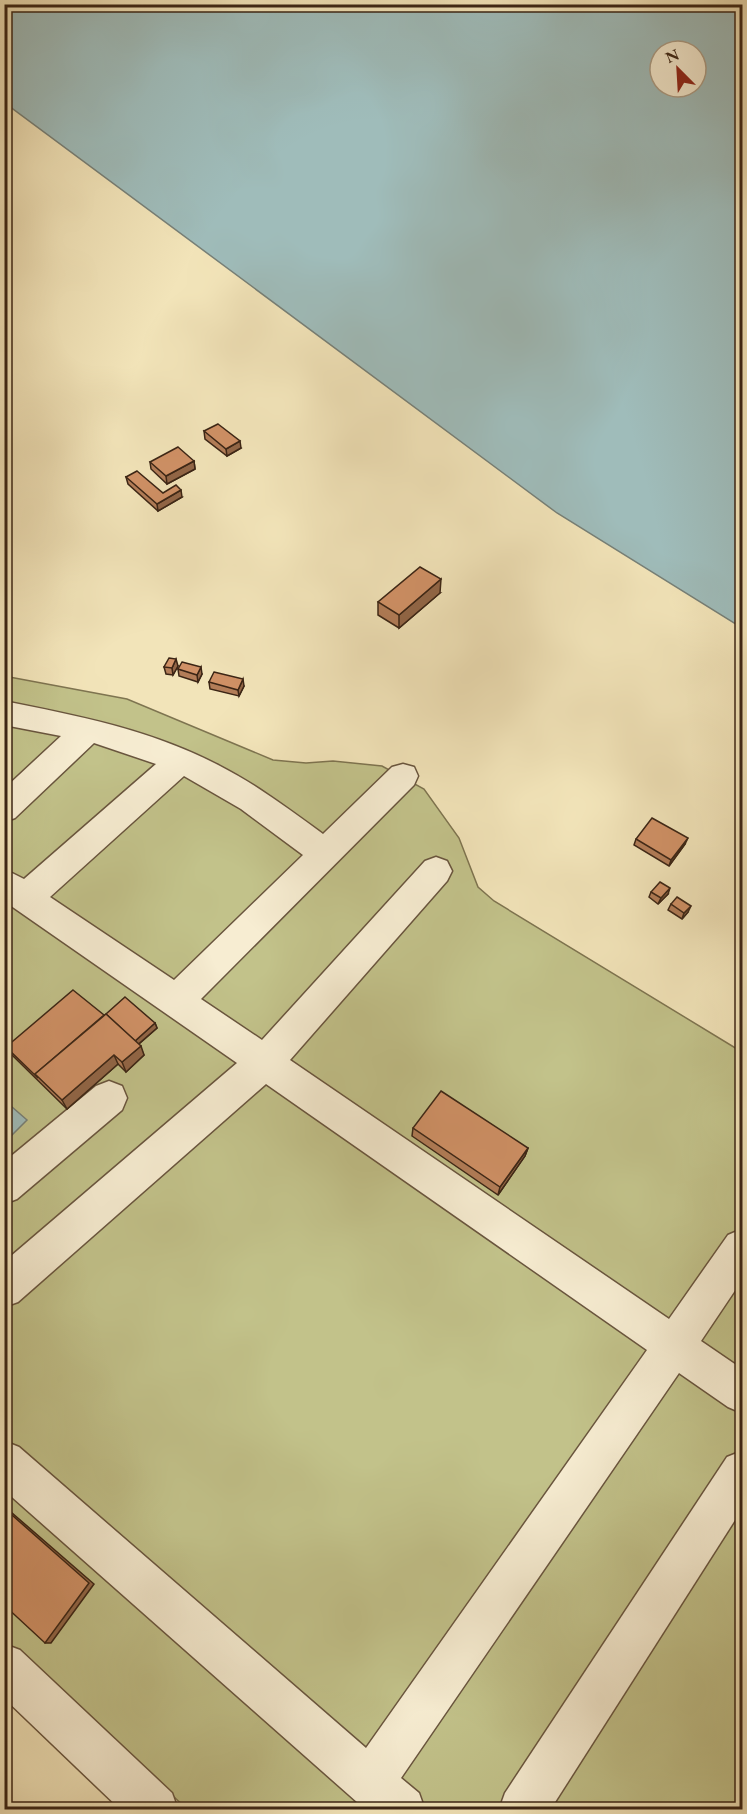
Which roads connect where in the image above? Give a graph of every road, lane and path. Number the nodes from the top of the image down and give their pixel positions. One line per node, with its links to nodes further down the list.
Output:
1 (4, 713): 2 (street)
2 (88, 730): 3 (street); 5 (street)
3 (180, 761): 6 (street); 8 (street)
4 (403, 776): 6 (street)
5 (4, 809)
6 (326, 853): 9 (street)
7 (436, 871): 10 (street)
8 (15, 891): 9 (street)
9 (176, 1001): 10 (street)
10 (265, 1062): 14 (street); 15 (street)
11 (109, 1098): 12 (street)
12 (4, 1186)
13 (742, 1248): 15 (street)
14 (4, 1288)
15 (673, 1345): 16 (street); 20 (street)
16 (742, 1393)
17 (4, 1462): 20 (street)
18 (742, 1472): 23 (street)
19 (4, 1666): 21 (street)
20 (370, 1782): 22 (street)
21 (155, 1809)
22 (402, 1809)
23 (522, 1809)

